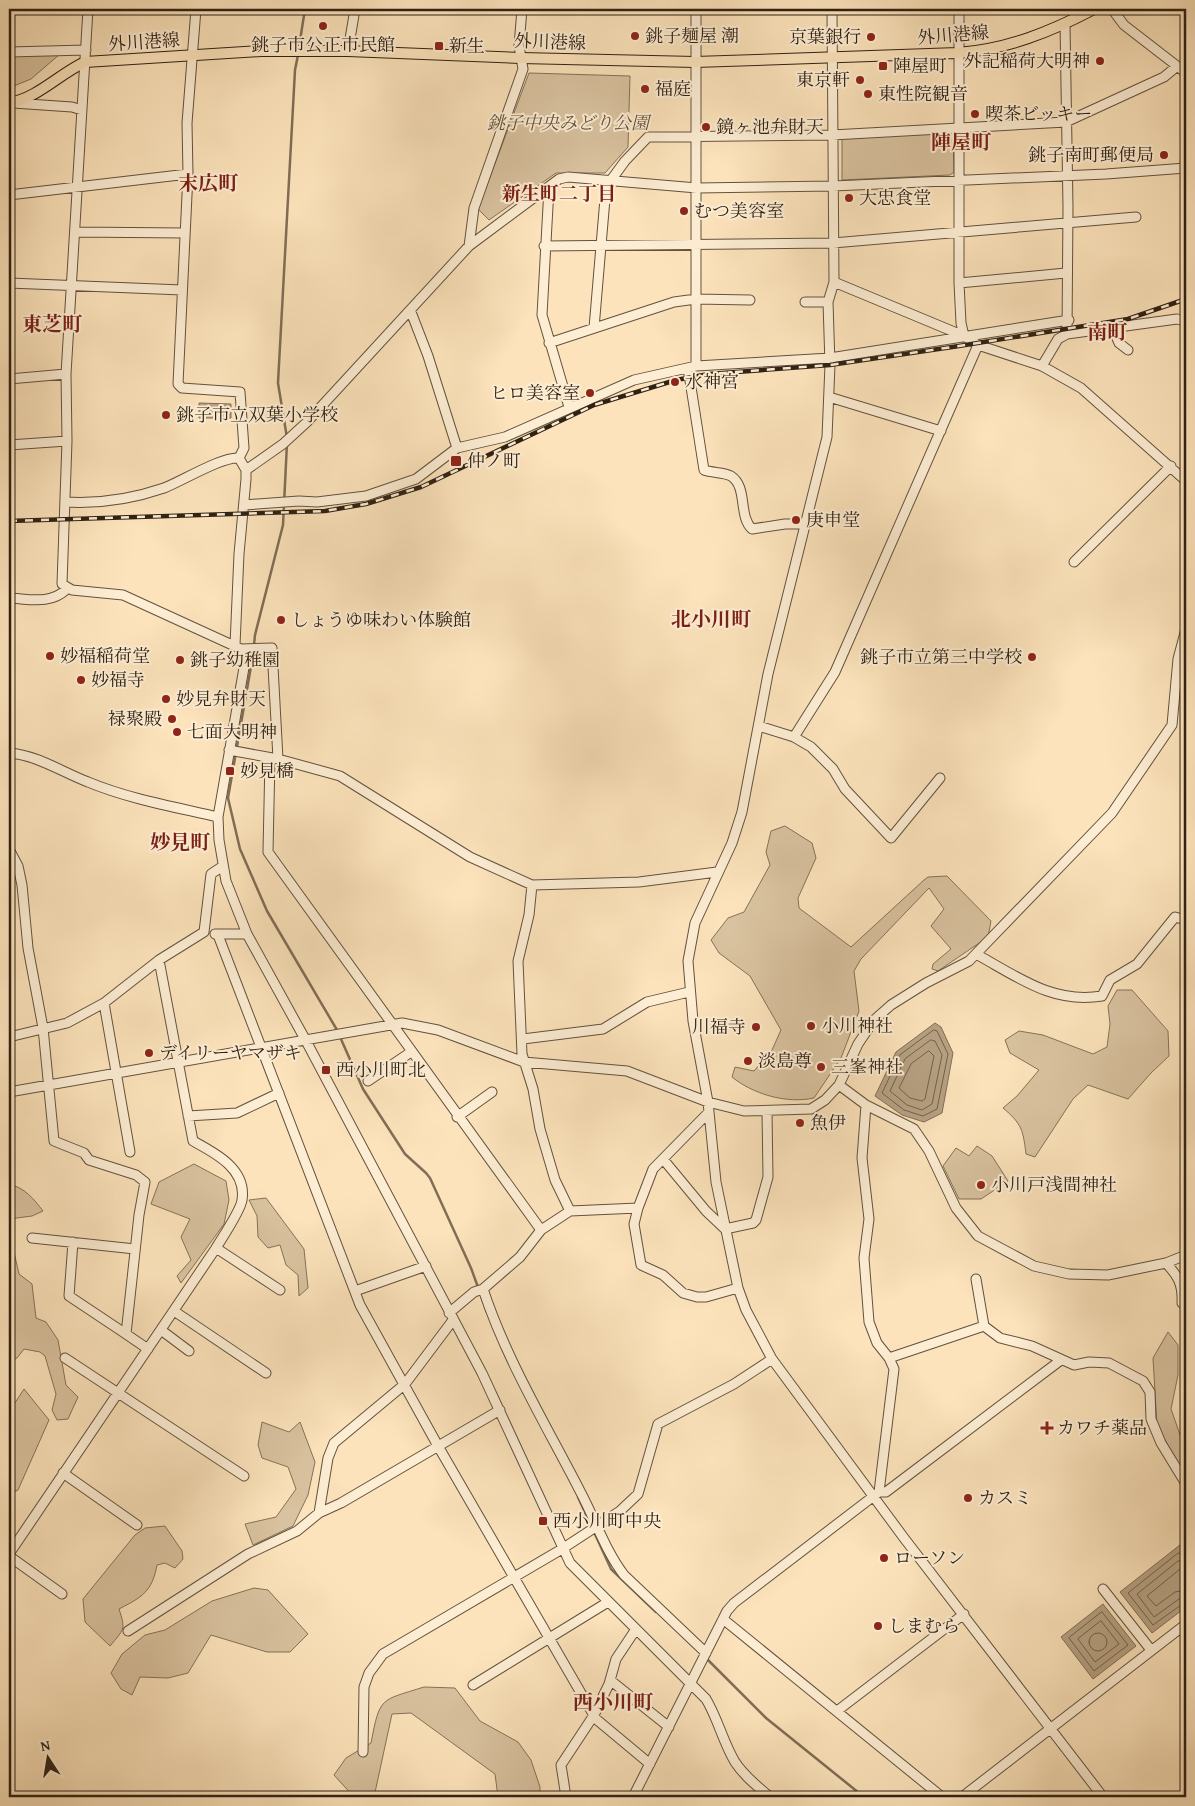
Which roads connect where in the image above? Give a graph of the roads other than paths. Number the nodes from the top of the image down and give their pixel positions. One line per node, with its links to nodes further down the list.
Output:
1 (88, 9): 11 (street)
2 (196, 9): 15 (street)
3 (355, 9): 12 (street)
4 (522, 9): 16 (street)
5 (696, 9): 19 (street)
6 (832, 9): 17 (street)
7 (959, 9): 14 (street)
8 (1094, 9): 10 (main road, 外川港線)
9 (1112, 9): 20 (street)
10 (1065, 24): 14 (main road, 外川港線); 24 (street)
11 (86, 50): 13 (street); 18 (street)
12 (348, 51): 15 (main road, 外川港線); 16 (main road, 外川港線)
13 (9, 52)
14 (958, 53): 17 (main road, 外川港線); 25 (street)
15 (193, 55): 18 (main road, 外川港線); 29 (street)
16 (521, 58): 19 (main road, 外川港線); 46 (street)
17 (832, 58): 19 (main road, 外川港線); 26 (street)
18 (85, 62): 22 (main road, 外川港線); 23 (street)
19 (695, 62): 27 (street)
20 (1176, 66): 21 (street); 24 (street)
21 (1186, 73)
22 (11, 103): 23 (street)
23 (82, 110): 33 (street)
24 (1066, 122): 25 (street); 30 (street)
25 (959, 128): 26 (street); 31 (street)
26 (832, 135): 27 (street); 34 (street)
27 (696, 136): 32 (street); 36 (street)
28 (1186, 168): 30 (street)
29 (188, 174): 33 (street); 42 (street)
30 (1067, 174): 31 (street); 39 (street)
31 (960, 180): 34 (street); 41 (street)
32 (610, 182): 35 (street); 36 (street); 45 (street)
33 (78, 186): 37 (street); 40 (street)
34 (833, 186): 36 (street); 43 (street)
35 (549, 188): 46 (street); 47 (street)
36 (697, 188): 44 (street)
37 (9, 195)
38 (1136, 217): 39 (street)
39 (1068, 224): 41 (street); 48 (street)
40 (75, 232): 42 (street); 52 (street)
41 (958, 232): 43 (street); 51 (street)
42 (184, 233): 53 (street)
43 (833, 243): 44 (street); 49 (street)
44 (696, 244): 45 (street); 54 (street)
45 (600, 245): 47 (street); 61 (street)
46 (469, 246): 58 (street)
47 (544, 246): 65 (street)
48 (1066, 273): 51 (street); 59 (street)
49 (834, 282): 57 (street); 64 (street)
50 (9, 283): 52 (street)
51 (958, 283): 64 (street)
52 (72, 285): 53 (street); 71 (street)
53 (182, 290): 79 (street)
54 (696, 299): 55 (street); 61 (street); 70 (street)
55 (750, 300)
56 (805, 302): 57 (street)
57 (828, 302): 68 (street)
58 (411, 312): 78 (street); 81 (street)
59 (1069, 320): 63 (street); 64 (street)
60 (1186, 321): 62 (street)
61 (594, 328): 65 (street)
62 (1113, 329): 63 (street); 67 (street)
63 (1067, 334): 69 (street)
64 (964, 336): 66 (street); 68 (street)
65 (549, 343): 74 (street)
66 (978, 345): 69 (street); 75 (street)
67 (1128, 350)
68 (830, 358): 70 (street); 73 (street)
69 (1042, 366): 80 (street)
70 (692, 367): 74 (street); 85 (street)
71 (66, 374): 72 (street); 76 (street)
72 (9, 379)
73 (829, 397): 75 (street); 85 (street)
74 (569, 407): 78 (street)
75 (941, 431): 92 (street)
76 (67, 441): 77 (street); 83 (street)
77 (9, 445)
78 (457, 448): 84 (street)
79 (239, 458): 81 (street); 83 (street)
80 (1171, 466): 82 (street); 86 (street)
81 (246, 470): 84 (street)
82 (1186, 481)
83 (65, 502): 87 (street)
84 (244, 505): 90 (street)
85 (806, 524): 91 (street)
86 (1074, 562)
87 (67, 589): 88 (street); 90 (street)
88 (9, 598)
89 (1186, 629): 106 (street)
90 (238, 647): 93 (street); 95 (street)
91 (759, 726): 92 (street); 100 (street)
92 (794, 737): 96 (street)
93 (229, 750): 95 (street); 97 (street)
94 (9, 753): 97 (street)
95 (274, 758): 101 (street); 110 (street)
96 (940, 778)
97 (218, 817): 99 (street)
98 (9, 849): 111 (street)
99 (223, 866): 103 (street); 104 (street)
100 (717, 872): 101 (street); 108 (street)
101 (532, 885): 113 (street)
102 (1186, 920): 106 (street)
103 (204, 932): 105 (street); 107 (street)
104 (247, 934): 105 (street); 114 (street)
105 (218, 935): 115 (street)
106 (976, 954): 122 (street)
107 (159, 960): 109 (street); 117 (street)
108 (689, 992): 113 (street); 126 (street)
109 (104, 1003): 111 (street); 119 (street)
110 (390, 1024): 114 (street); 116 (street); 118 (street)
111 (43, 1028): 112 (street); 121 (street)
112 (9, 1037)
113 (523, 1039): 118 (street)
114 (305, 1040): 115 (street); 144 (street)
115 (262, 1047): 117 (street); 125 (street)
116 (410, 1052): 120 (street); 131 (street)
117 (178, 1062): 119 (street); 130 (street)
118 (524, 1062): 126 (street); 135 (street)
119 (118, 1072): 121 (street); 132 (street)
120 (368, 1081)
121 (48, 1084): 123 (street); 141 (street)
122 (839, 1086): 127 (street); 129 (street)
123 (9, 1092)
124 (492, 1092): 131 (street)
125 (279, 1093): 130 (street); 149 (street)
126 (708, 1102): 128 (street); 129 (street)
127 (866, 1105): 143 (street); 159 (street)
128 (709, 1112): 133 (street); 136 (street)
129 (766, 1112): 136 (street)
130 (188, 1116): 140 (street)
131 (457, 1117): 137 (street)
132 (130, 1152)
133 (663, 1159): 134 (street); 136 (street)
134 (638, 1208): 135 (street); 146 (street)
135 (570, 1211): 137 (street)
136 (725, 1229): 146 (street)
137 (541, 1230): 147 (street)
138 (32, 1238): 139 (street)
139 (73, 1242): 141 (street); 155 (street)
140 (216, 1248): 148 (street); 151 (street)
141 (135, 1250): 155 (street)
142 (1186, 1255): 143 (street)
143 (1166, 1263): 150 (street)
144 (426, 1266): 149 (street); 152 (street)
145 (976, 1280): 153 (street)
146 (738, 1288): 160 (street)
147 (484, 1289): 152 (street); 173 (street)
148 (280, 1290)
149 (355, 1291): 163 (street)
150 (1182, 1303)
151 (174, 1311): 154 (street); 162 (street)
152 (451, 1316): 163 (street); 165 (street)
153 (984, 1326): 159 (street); 161 (street)
154 (161, 1330): 156 (street); 157 (street)
155 (126, 1334): 156 (street)
156 (148, 1349): 164 (street)
157 (189, 1351)
158 (65, 1358): 164 (street)
159 (889, 1358): 170 (street)
160 (772, 1359): 170 (street); 173 (street)
161 (1061, 1360): 169 (street); 170 (street)
162 (266, 1374)
163 (405, 1384): 166 (street); 171 (street)
164 (119, 1392): 167 (street); 168 (street)
165 (500, 1410): 166 (street); 174 (street)
166 (438, 1446): 171 (street); 176 (street)
167 (64, 1473): 172 (street); 175 (street)
168 (244, 1476)
169 (1186, 1484)
170 (877, 1495): 180 (street); 181 (street)
171 (319, 1513): 184 (street)
172 (138, 1525)
173 (598, 1526): 174 (street); 187 (street)
174 (562, 1549): 176 (street); 179 (street)
175 (9, 1555): 178 (street)
176 (514, 1576): 185 (street); 195 (street)
177 (1103, 1588): 186 (street)
178 (62, 1594)
179 (608, 1602): 183 (street); 185 (street)
180 (964, 1614): 191 (street); 194 (street)
181 (723, 1619): 187 (street); 191 (street)
182 (1186, 1624): 186 (street)
183 (636, 1629): 188 (street); 189 (street)
184 (128, 1631)
185 (549, 1638): 190 (street); 192 (street)
186 (1151, 1650): 194 (street)
187 (706, 1653): 189 (street)
188 (610, 1680): 192 (street); 193 (street)
189 (692, 1683): 193 (street); 199 (street)
190 (473, 1685)
191 (837, 1711): 200 (street)
192 (594, 1715): 196 (street); 197 (street)
193 (669, 1727): 196 (street)
194 (1051, 1728): 201 (street); 202 (street)
195 (363, 1752)
196 (650, 1764): 198 (street)
197 (566, 1797)
198 (633, 1797)
199 (770, 1797)
200 (942, 1797)
201 (962, 1797)
202 (1103, 1797)

